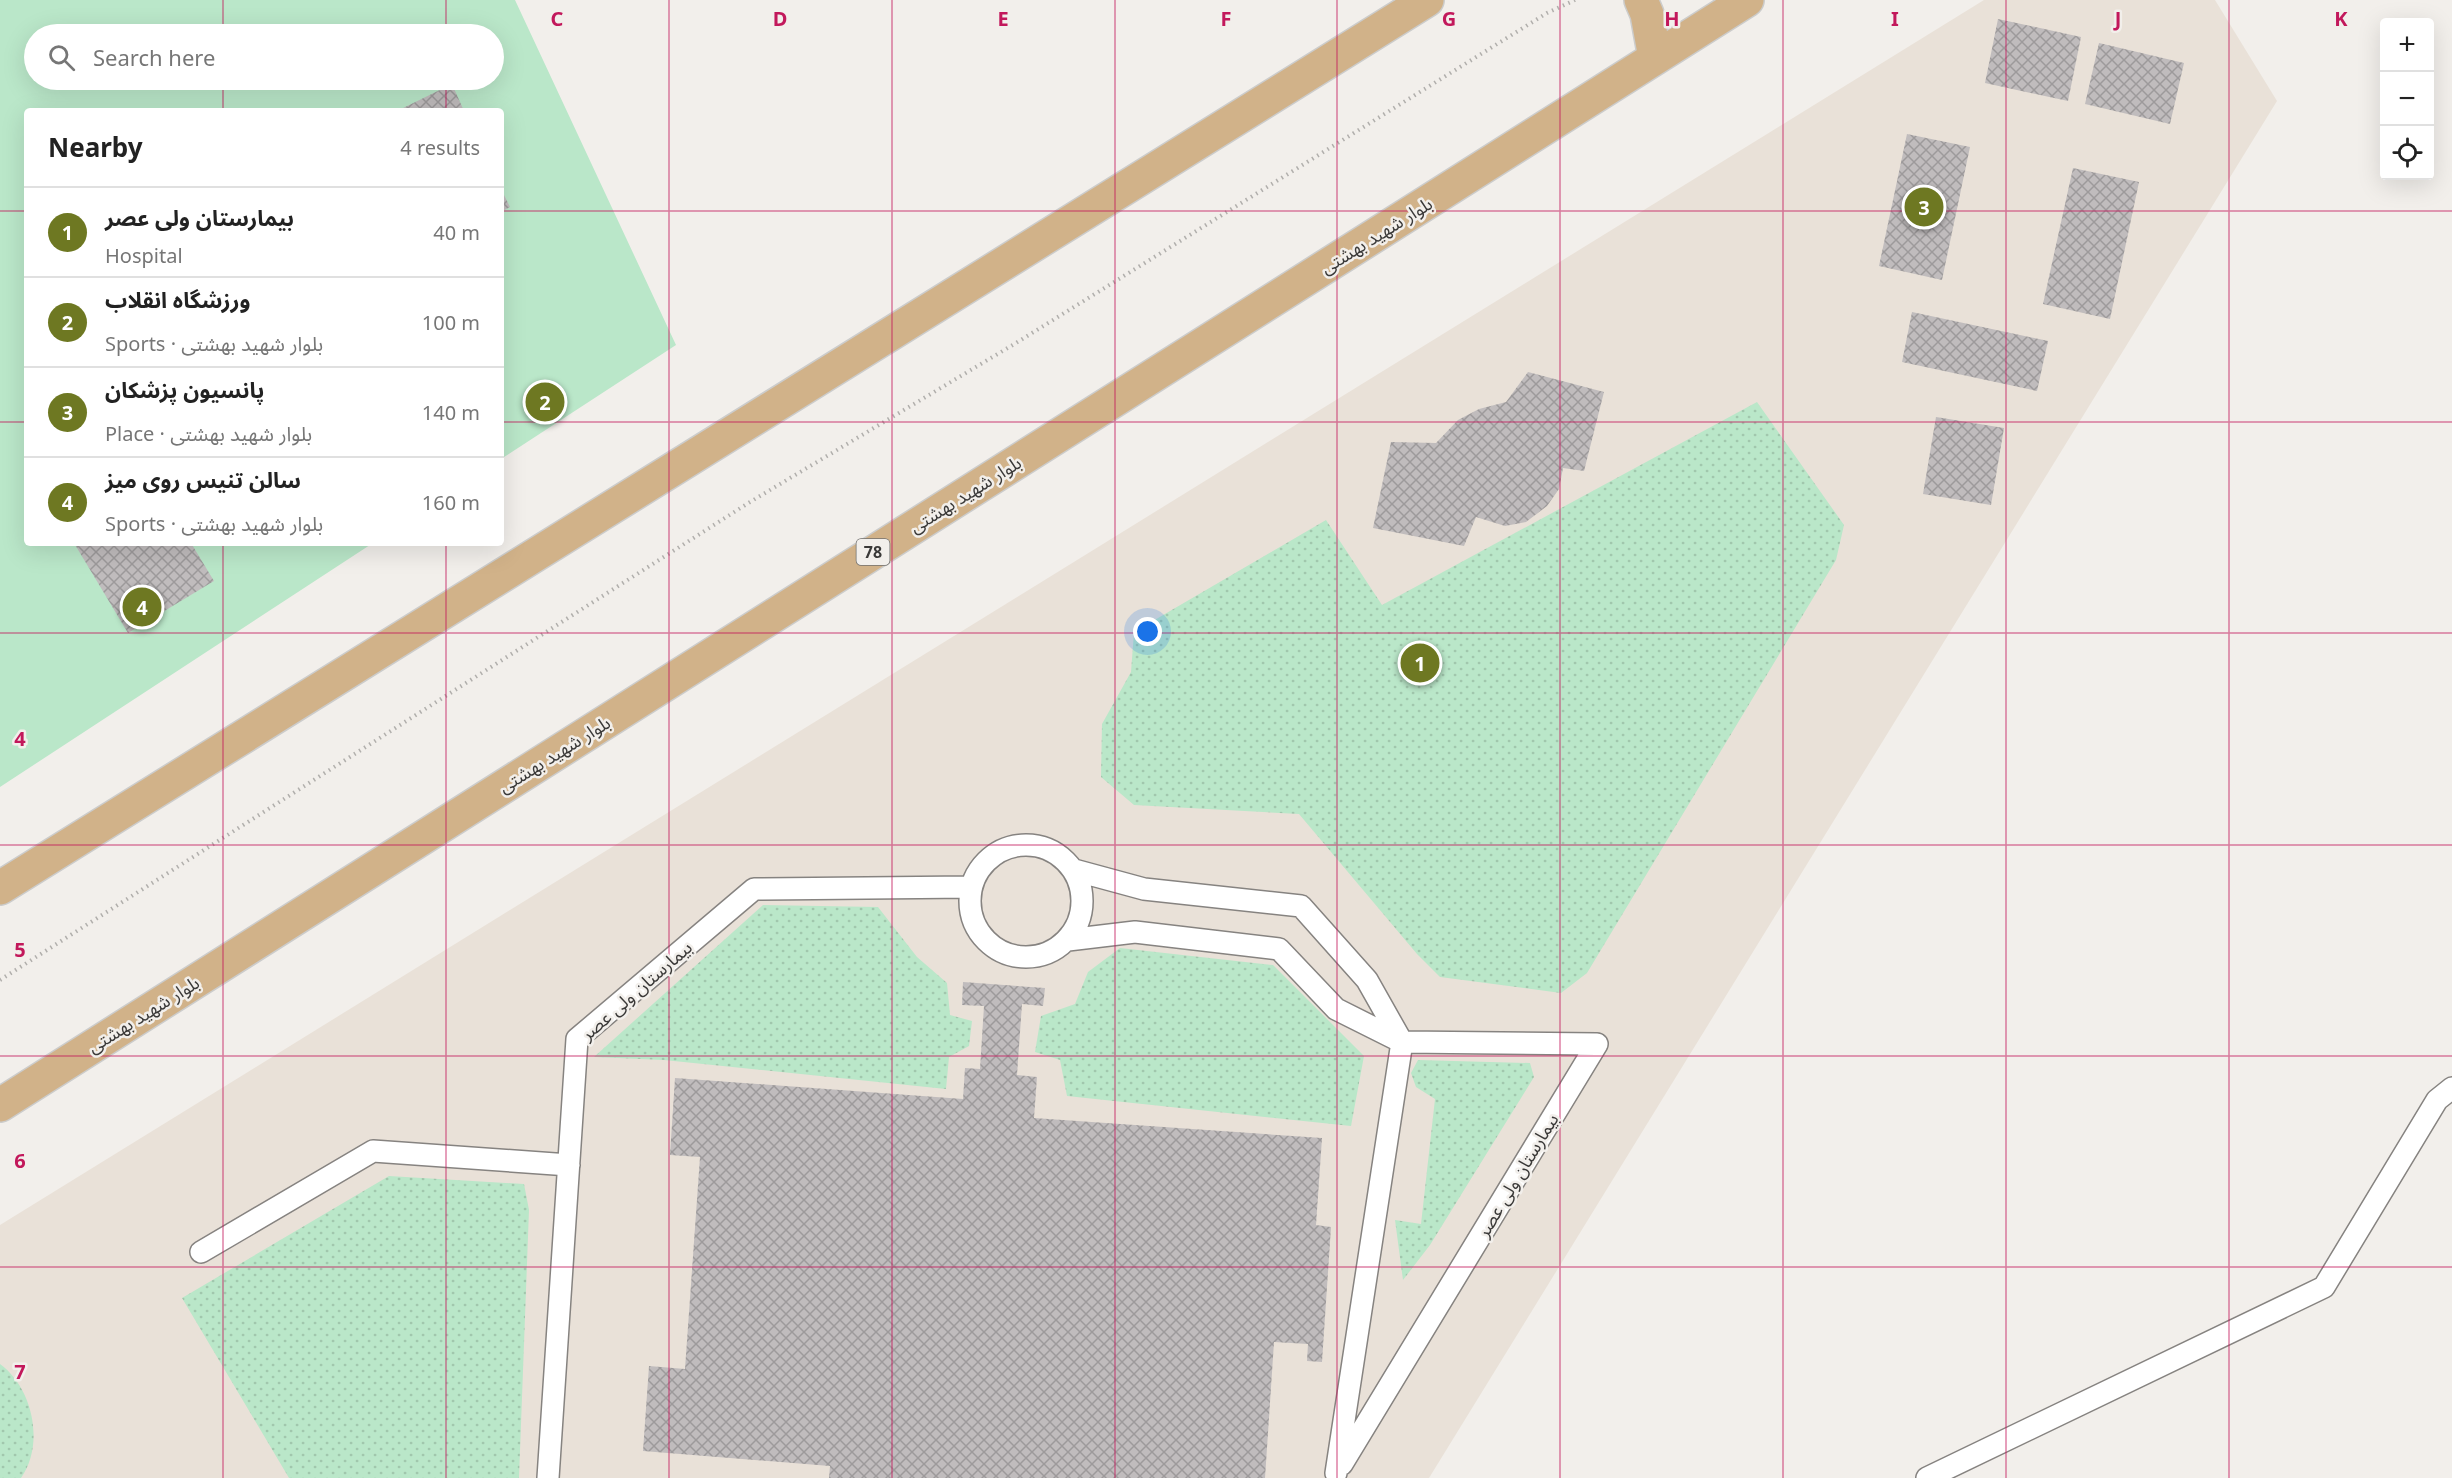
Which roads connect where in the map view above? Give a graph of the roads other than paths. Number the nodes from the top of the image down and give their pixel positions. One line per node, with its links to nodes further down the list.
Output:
1 (1426, 0): 7 (main road)
2 (1641, 0): 4 (main road)
3 (1747, 0): 4 (main road, بلوار شهید بهشتی / 78)
4 (1655, 58): 11 (main road, بلوار شهید بهشتی / 78)
5 (1074, 870): 6 (lane); 8 (lane); 9 (lane)
6 (971, 887): 8 (lane); 12 (lane, بیمارستان ولی عصر)
7 (0, 888)
8 (1068, 940): 9 (lane)
9 (1402, 1042): 14 (lane, بیمارستان ولی عصر); 14 (lane, بیمارستان ولی عصر)
10 (2452, 1088): 16 (lane)
11 (0, 1105)
12 (569, 1165): 13 (lane); 15 (lane, بیمارستان ولی عصر)
13 (201, 1252)
14 (1334, 1475)
15 (548, 1478)
16 (1928, 1478)

